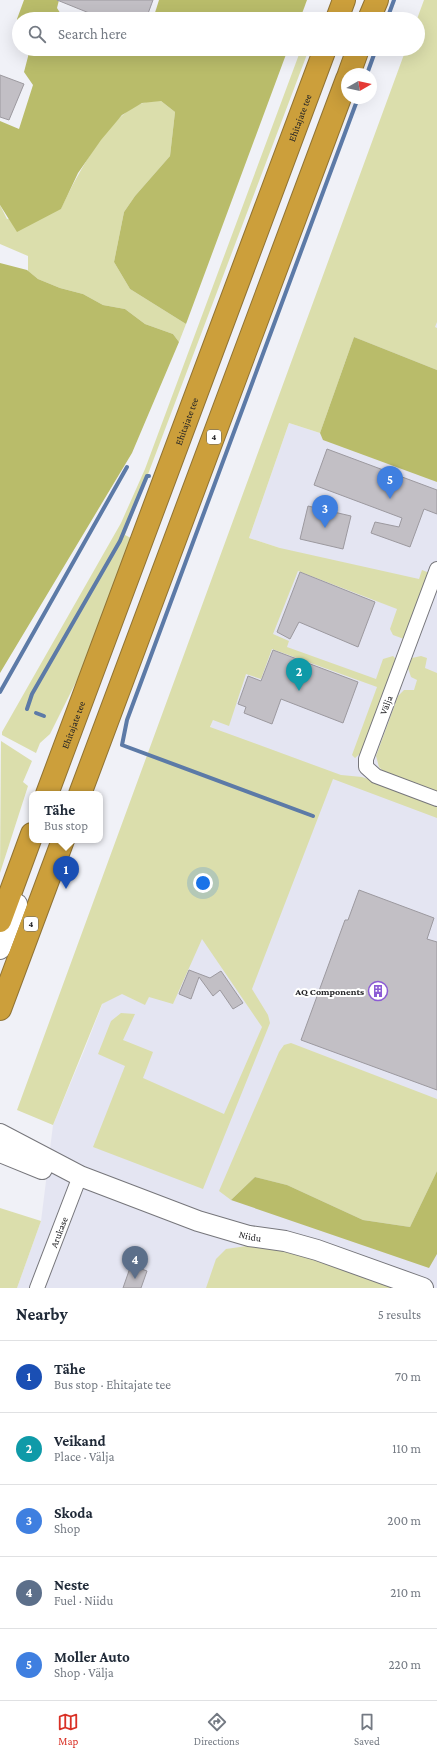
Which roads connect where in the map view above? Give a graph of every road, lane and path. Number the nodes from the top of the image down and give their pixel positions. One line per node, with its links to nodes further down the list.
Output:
1 (344, 0): 3 (highway)
2 (377, 0): 4 (highway)
3 (340, 12)
4 (373, 12)
5 (322, 56): 10 (highway, Ehitajate tee)
6 (355, 56): 7 (highway)
7 (351, 68)
8 (341, 95): 13 (highway, 4)
9 (437, 569): 14 (street, Välja)
10 (68, 737): 11 (highway, Ehitajate tee); 12 (street)
11 (48, 791)
12 (58, 791)
13 (81, 791)
14 (437, 799)
15 (29, 842): 18 (highway)
16 (39, 843): 21 (street)
17 (62, 843): 22 (highway, 4)
18 (14, 884): 19 (street); 20 (highway)
19 (0, 903)
20 (0, 921)
21 (0, 949)
22 (0, 1009)
23 (0, 1134): 27 (street, Niidu)
24 (0, 1152): 26 (street, Niidu)
25 (0, 1162): 26 (street)
26 (45, 1170): 27 (street, Niidu)
27 (80, 1176): 28 (street, Arukase); 29 (street, Niidu)
28 (37, 1288)
29 (423, 1288)

